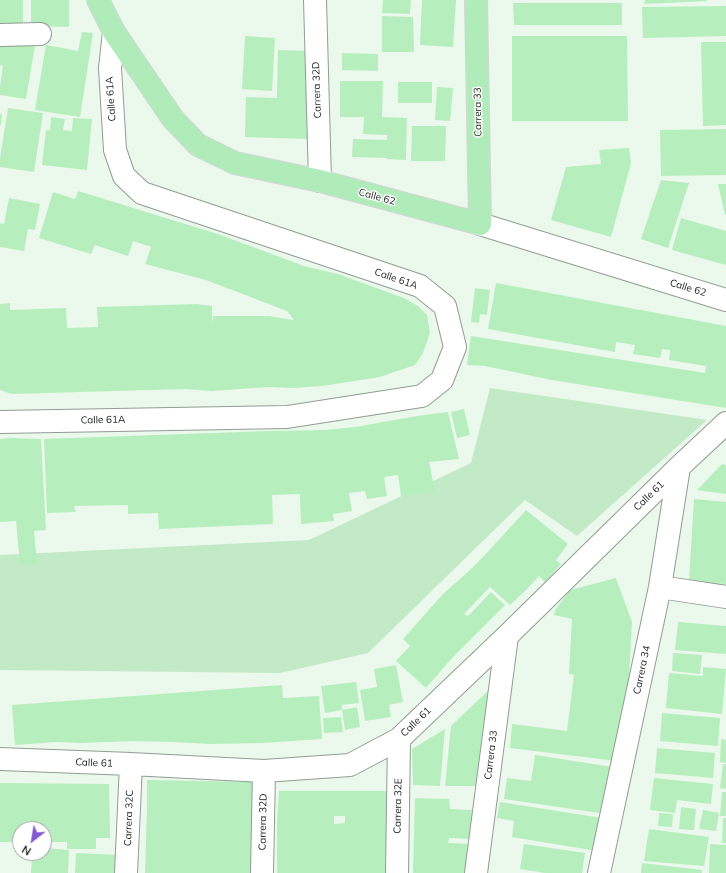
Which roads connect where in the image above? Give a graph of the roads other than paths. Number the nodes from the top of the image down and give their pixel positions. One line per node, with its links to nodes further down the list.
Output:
1 (98, 0): 4 (main road, Calle 62)
2 (315, 0): 7 (street, Carrera 32D)
3 (476, 0): 8 (main road, Carrera 33)
4 (114, 32): 7 (main road, Calle 62); 10 (street, Calle 61A)
5 (40, 34): 6 (street)
6 (0, 35)
7 (320, 181): 8 (main road, Calle 62)
8 (480, 224): 9 (street, Calle 62)
9 (726, 300)
10 (0, 422)
11 (726, 423): 12 (street, Calle 61)
12 (679, 467): 13 (street, Carrera 34); 15 (street, Calle 61)
13 (660, 587): 14 (street); 24 (street, Carrera 34)
14 (726, 597)
15 (507, 636): 16 (street, Calle 61); 23 (street, Carrera 33)
16 (398, 739): 19 (street, Calle 61); 22 (street, Carrera 32E)
17 (0, 759): 18 (street, Calle 61)
18 (131, 764): 19 (street, Calle 61); 20 (street, Carrera 32C)
19 (264, 771): 21 (street, Carrera 32D)
20 (126, 873)
21 (262, 873)
22 (397, 873)
23 (476, 873)
24 (599, 873)

